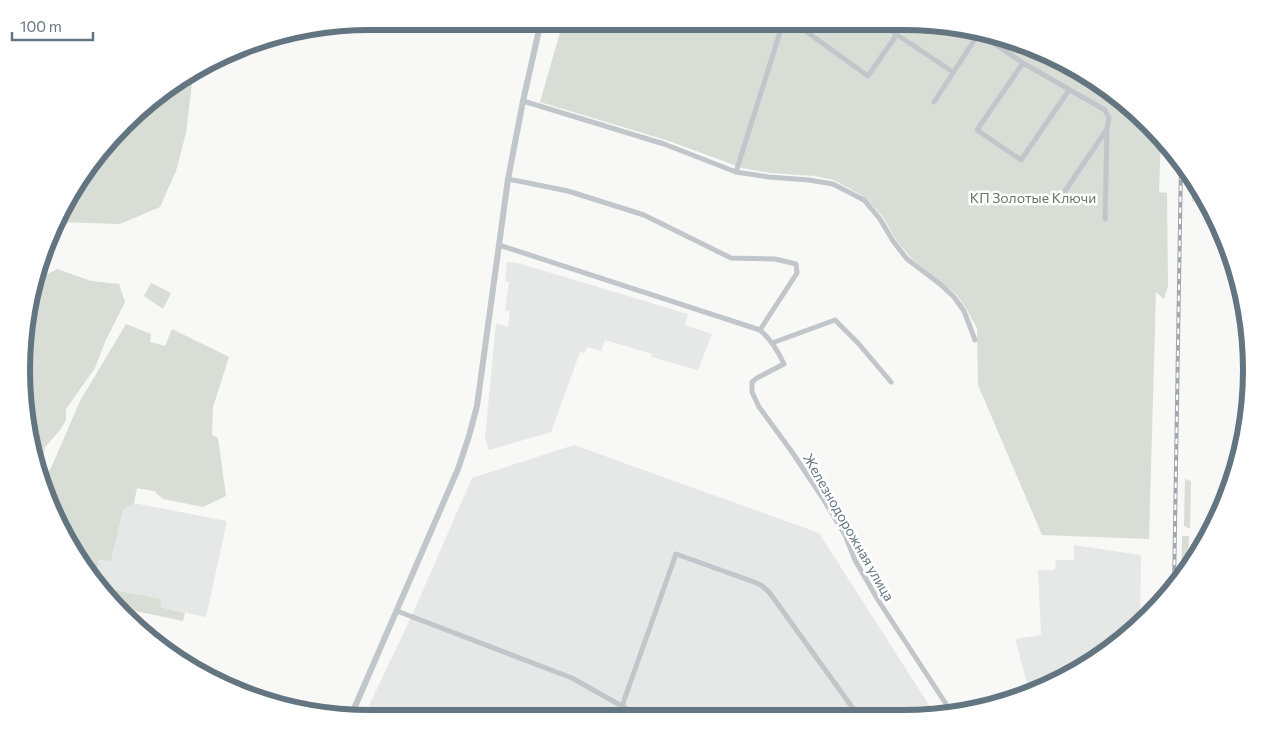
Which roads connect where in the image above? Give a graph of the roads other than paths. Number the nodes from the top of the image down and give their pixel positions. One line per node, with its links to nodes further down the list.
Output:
1 (539, 30): 11 (street)
2 (781, 30): 14 (street)
3 (804, 30): 5 (street)
4 (891, 30): 5 (street)
5 (897, 34): 9 (street)
6 (975, 38): 9 (street)
7 (991, 42): 8 (street)
8 (1023, 64): 10 (street); 10 (street)
9 (953, 72): 12 (street)
10 (1069, 90): 13 (street)
11 (522, 101): 14 (street); 15 (street)
12 (934, 102)
13 (1107, 129): 16 (street); 17 (street)
14 (736, 172): 20 (street)
15 (508, 178): 18 (street); 19 (street)
16 (1065, 190)
17 (1104, 219)
18 (499, 245): 19 (street); 23 (street)
19 (760, 330): 21 (street)
20 (975, 340)
21 (772, 343): 22 (street); 25 (street, Железнодорожная улица)
22 (890, 382)
23 (397, 611): 24 (street); 26 (street)
24 (622, 706): 27 (street); 28 (street)
25 (948, 707)
26 (354, 709)
27 (629, 710)
28 (854, 710)

